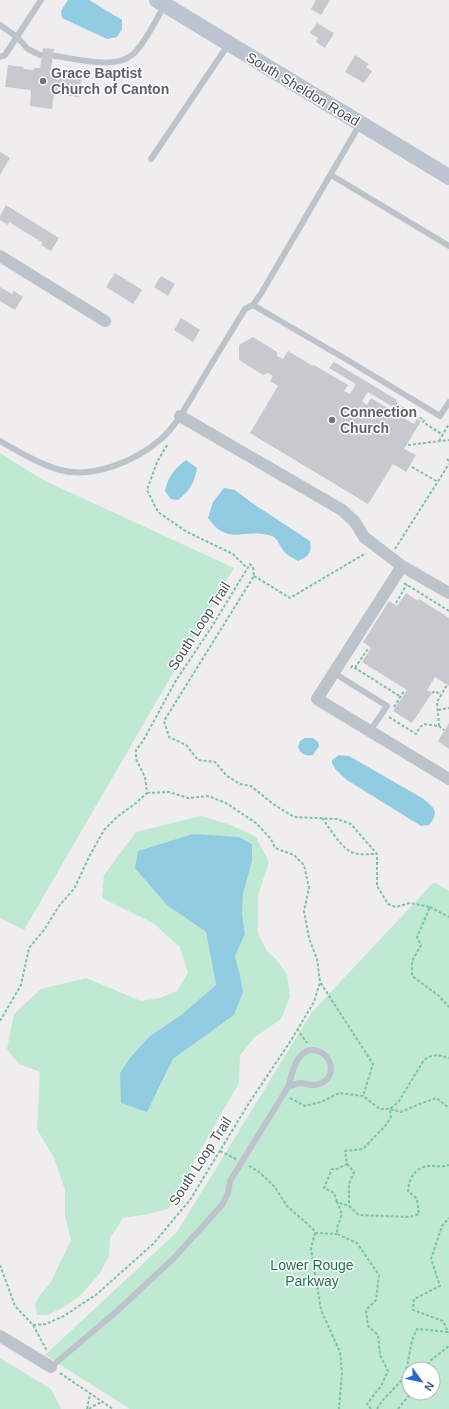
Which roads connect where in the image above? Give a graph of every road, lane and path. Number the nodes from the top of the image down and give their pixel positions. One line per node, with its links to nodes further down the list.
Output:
1 (41, 0): 4 (lane)
2 (161, 2): 5 (street, South Sheldon Road); 7 (lane)
3 (0, 25): 4 (lane)
4 (17, 36): 6 (lane); 8 (lane)
5 (229, 44): 9 (street, South Sheldon Road); 10 (lane)
6 (40, 55)
7 (55, 56)
8 (0, 57)
9 (361, 124): 11 (lane); 12 (street, South Sheldon Road)
10 (151, 159)
11 (331, 175): 13 (lane); 15 (lane)
12 (449, 177)
13 (449, 246)
14 (0, 256): 16 (street)
15 (253, 305): 17 (lane); 19 (lane)
16 (105, 321)
17 (449, 402)
18 (398, 405): 21 (path)
19 (180, 416): 23 (lane); 30 (street)
20 (449, 424): 21 (path)
21 (443, 434): 24 (path)
22 (449, 440): 24 (path)
23 (0, 441)
24 (439, 441): 26 (path)
25 (168, 443): 33 (path)
26 (408, 445)
27 (448, 461): 29 (path)
28 (412, 466): 29 (path)
29 (438, 482): 31 (path)
30 (377, 546): 31 (street); 34 (path)
31 (390, 556): 32 (street)
32 (402, 566): 37 (street); 43 (street)
33 (247, 568): 34 (path); 57 (path, South Loop Trail)
34 (254, 576): 58 (path, South Loop Trail)
35 (402, 581): 36 (path)
36 (407, 584): 38 (path); 39 (path)
37 (449, 593)
38 (396, 602)
39 (449, 610)
40 (369, 651): 41 (path)
41 (355, 668): 42 (path); 48 (path)
42 (349, 671)
43 (334, 673): 55 (lane); 55 (street)
44 (447, 685): 47 (path)
45 (404, 691): 48 (path)
46 (432, 693): 47 (path)
47 (441, 695): 51 (path)
48 (401, 697): 50 (path)
49 (449, 708): 51 (path)
50 (392, 710)
51 (438, 710): 53 (path)
52 (385, 720): 53 (path)
53 (439, 726): 54 (path)
54 (444, 730)
55 (370, 731): 56 (street)
56 (449, 779)
57 (147, 793): 62 (path); 64 (path)
58 (322, 818): 59 (path, South Loop Trail); 59 (path)
59 (377, 854): 60 (path)
60 (430, 907): 61 (path); 63 (path)
61 (449, 917)
62 (320, 982): 65 (path, South Loop Trail); 70 (path)
63 (449, 1007)
64 (0, 1021)
65 (297, 1029): 66 (path); 73 (path, South Loop Trail)
66 (309, 1050): 68 (lane); 68 (lane)
67 (449, 1058): 72 (path)
68 (288, 1087): 69 (lane)
69 (284, 1094): 70 (path); 74 (lane)
70 (363, 1096): 72 (path)
71 (449, 1108): 72 (path)
72 (390, 1109): 75 (path)
73 (220, 1151): 74 (path); 83 (path, South Loop Trail)
74 (243, 1162): 80 (path); 87 (lane)
75 (347, 1164): 77 (path); 78 (path)
76 (449, 1166): 78 (path)
77 (337, 1202): 78 (path); 81 (path)
78 (349, 1206)
79 (449, 1218): 95 (path)
80 (315, 1233): 81 (path); 93 (path)
81 (337, 1234): 94 (path)
82 (0, 1265): 83 (path)
83 (33, 1325): 87 (path)
84 (0, 1336): 87 (street)
85 (449, 1346): 86 (path)
86 (430, 1361)
87 (51, 1367): 88 (path)
88 (90, 1394): 90 (path); 91 (path)
89 (404, 1401): 96 (path)
90 (102, 1402): 91 (path); 92 (path)
91 (88, 1409)
92 (113, 1409)
93 (339, 1409)
94 (371, 1409)
95 (377, 1409)
96 (398, 1409)

